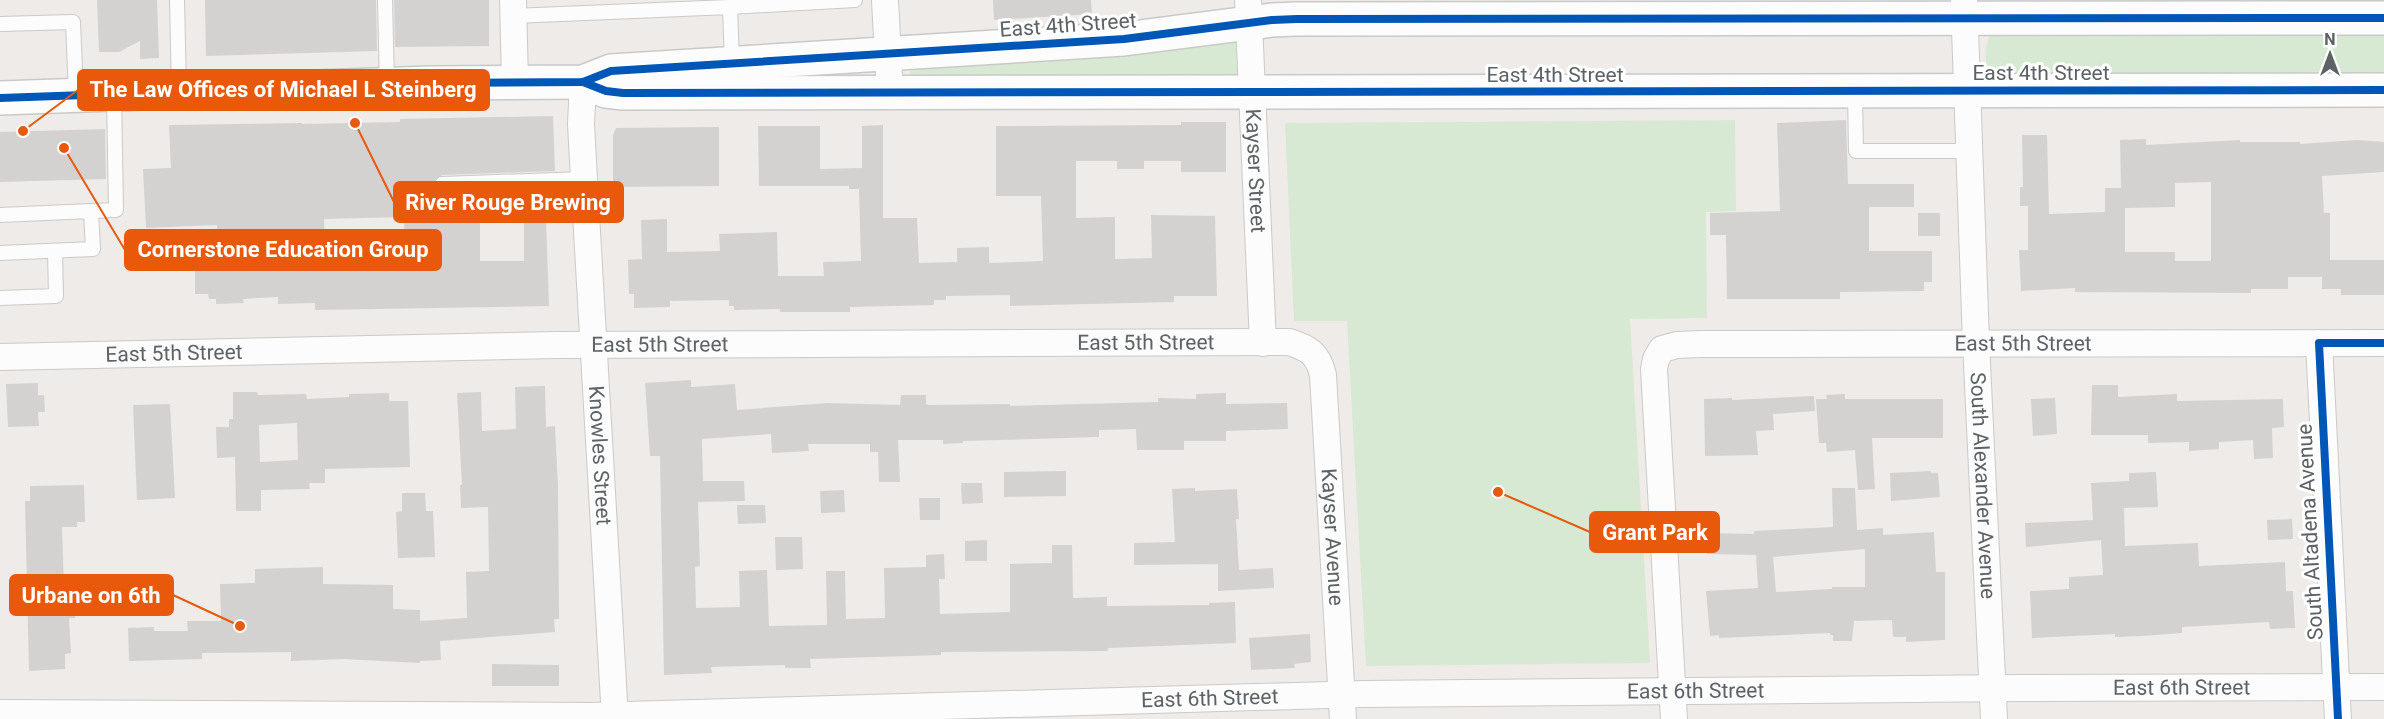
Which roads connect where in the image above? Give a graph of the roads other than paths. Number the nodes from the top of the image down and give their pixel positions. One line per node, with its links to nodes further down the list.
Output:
1 (177, 0): 18 (lane)
2 (385, 0): 16 (lane)
3 (855, 0): 5 (lane)
4 (885, 0): 12 (street)
5 (820, 2): 6 (lane)
6 (730, 7): 7 (lane); 13 (lane)
7 (513, 8): 14 (street)
8 (1964, 9): 9 (street, East 4th Street); 10 (street, East 4th Street); 19 (street, South Alexander Avenue)
9 (1249, 12): 12 (street, East 4th Street); 20 (street, Kayser Street)
10 (2384, 18)
11 (0, 24): 24 (lane)
12 (889, 54): 13 (street, East 4th Street); 23 (street)
13 (732, 64): 15 (street, East 4th Street)
14 (515, 82): 15 (street, East 4th Street); 16 (street, East 4th Street)
15 (583, 82): 23 (street, East 4th Street); 27 (street, Knowles Street)
16 (387, 85): 18 (street, East 4th Street)
17 (2384, 90): 19 (street, East 4th Street)
18 (179, 92): 22 (street, East 4th Street)
19 (1968, 92): 21 (street, East 4th Street); 26 (street, South Alexander Avenue)
20 (1253, 93): 21 (street, East 4th Street); 23 (street, East 4th Street); 34 (street, Kayser Street)
21 (1855, 93): 26 (lane)
22 (114, 94): 24 (street, East 4th Street); 29 (lane)
23 (890, 94)
24 (76, 95): 25 (street, East 4th Street)
25 (0, 98)
26 (1969, 151): 35 (street, South Alexander Avenue)
27 (584, 178): 28 (lane); 38 (street, Knowles Street)
28 (442, 184)
29 (91, 212): 30 (lane); 31 (lane)
30 (0, 214)
31 (55, 251): 32 (lane); 33 (lane)
32 (0, 253)
33 (0, 298)
34 (1263, 343): 38 (street, East 5th Street); 39 (street, East 5th Street)
35 (1976, 343): 36 (street, East 5th Street); 43 (street, South Alexander Avenue); 44 (street, East 5th Street)
36 (2319, 343): 37 (street, East 5th Street); 41 (street, South Altadena Avenue)
37 (2384, 343)
38 (593, 345): 40 (street, East 5th Street); 48 (street, Knowles Street)
39 (1316, 355): 45 (street, Kayser Avenue)
40 (0, 357)
41 (2336, 687): 42 (street, East 6th Street); 43 (street, East 6th Street); 51 (street, South Altadena Avenue)
42 (2384, 687)
43 (1993, 688): 44 (street, East 6th Street); 50 (street, South Alexander Avenue)
44 (1673, 691): 45 (street, East 6th Street); 49 (street)
45 (1343, 707): 46 (street, East 6th Street)
46 (980, 712): 48 (street, East 6th Street)
47 (0, 713): 48 (street, East 6th Street)
48 (614, 717)
49 (1674, 719)
50 (1994, 719)
51 (2338, 719)

